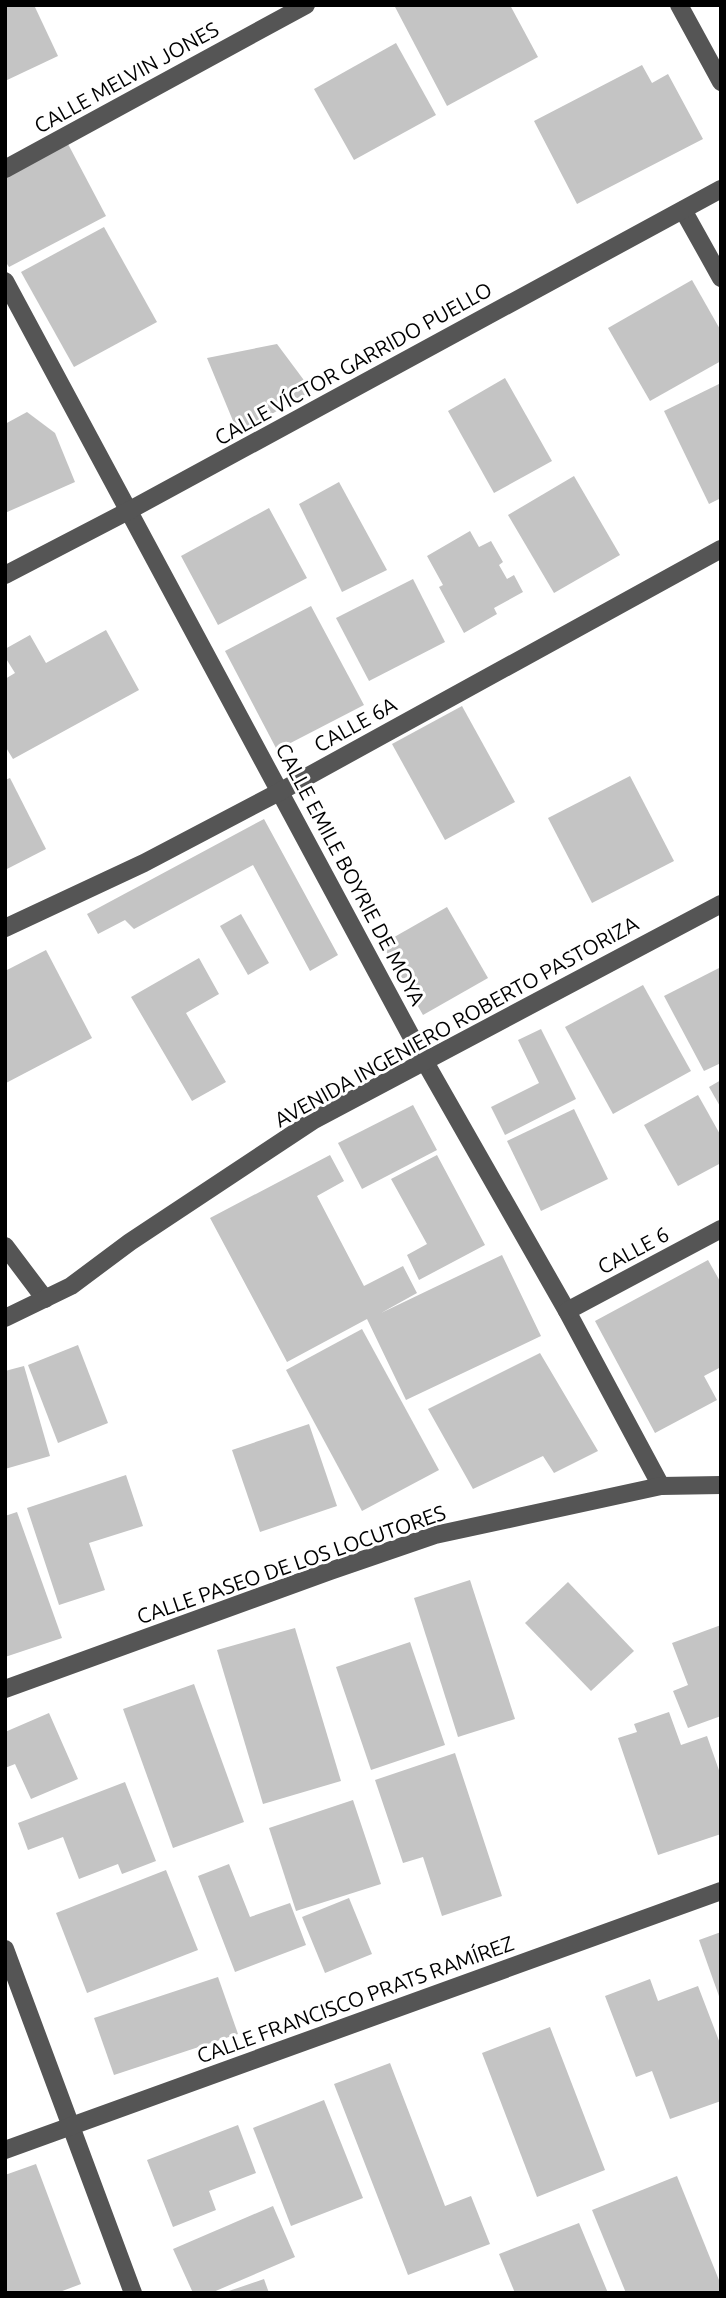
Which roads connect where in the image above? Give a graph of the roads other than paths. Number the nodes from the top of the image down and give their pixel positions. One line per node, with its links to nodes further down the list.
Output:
1 (306, 5): 4 (street, CALLE MELVIN JONES)
2 (679, 5): 3 (street)
3 (721, 82)
4 (5, 169)
5 (721, 189): 6 (street, CALLE VÍCTOR GARRIDO PUELLO)
6 (683, 210): 7 (street); 9 (street, CALLE VÍCTOR GARRIDO PUELLO)
7 (721, 278)
8 (5, 281): 9 (street, CALLE EMILE BOYRIE DE MOYA)
9 (130, 510): 11 (street, CALLE VÍCTOR GARRIDO PUELLO); 12 (street, CALLE EMILE BOYRIE DE MOYA)
10 (721, 549): 12 (street, CALLE 6A)
11 (5, 576)
12 (281, 791): 14 (street, CALLE 6A); 15 (street, CALLE EMILE BOYRIE DE MOYA)
13 (721, 904): 15 (street, AVENIDA INGENIERO ROBERTO PASTORIZA)
14 (5, 928)
15 (425, 1062): 18 (street, AVENIDA INGENIERO ROBERTO PASTORIZA); 19 (street, CALLE EMILE BOYRIE DE MOYA)
16 (721, 1229): 19 (street, CALLE 6)
17 (5, 1246): 18 (street)
18 (45, 1300): 20 (street, AVENIDA INGENIERO ROBERTO PASTORIZA)
19 (566, 1311): 22 (street, CALLE EMILE BOYRIE DE MOYA)
20 (5, 1318)
21 (721, 1485): 22 (street, CALLE PASEO DE LOS LOCUTORES)
22 (661, 1486): 23 (street, CALLE PASEO DE LOS LOCUTORES)
23 (5, 1689)
24 (721, 1891): 26 (street, CALLE FRANCISCO PRATS RAMÍREZ)
25 (5, 1949): 26 (street)
26 (71, 2126): 27 (street, CALLE FRANCISCO PRATS RAMÍREZ); 28 (street)
27 (5, 2150)
28 (133, 2293)

